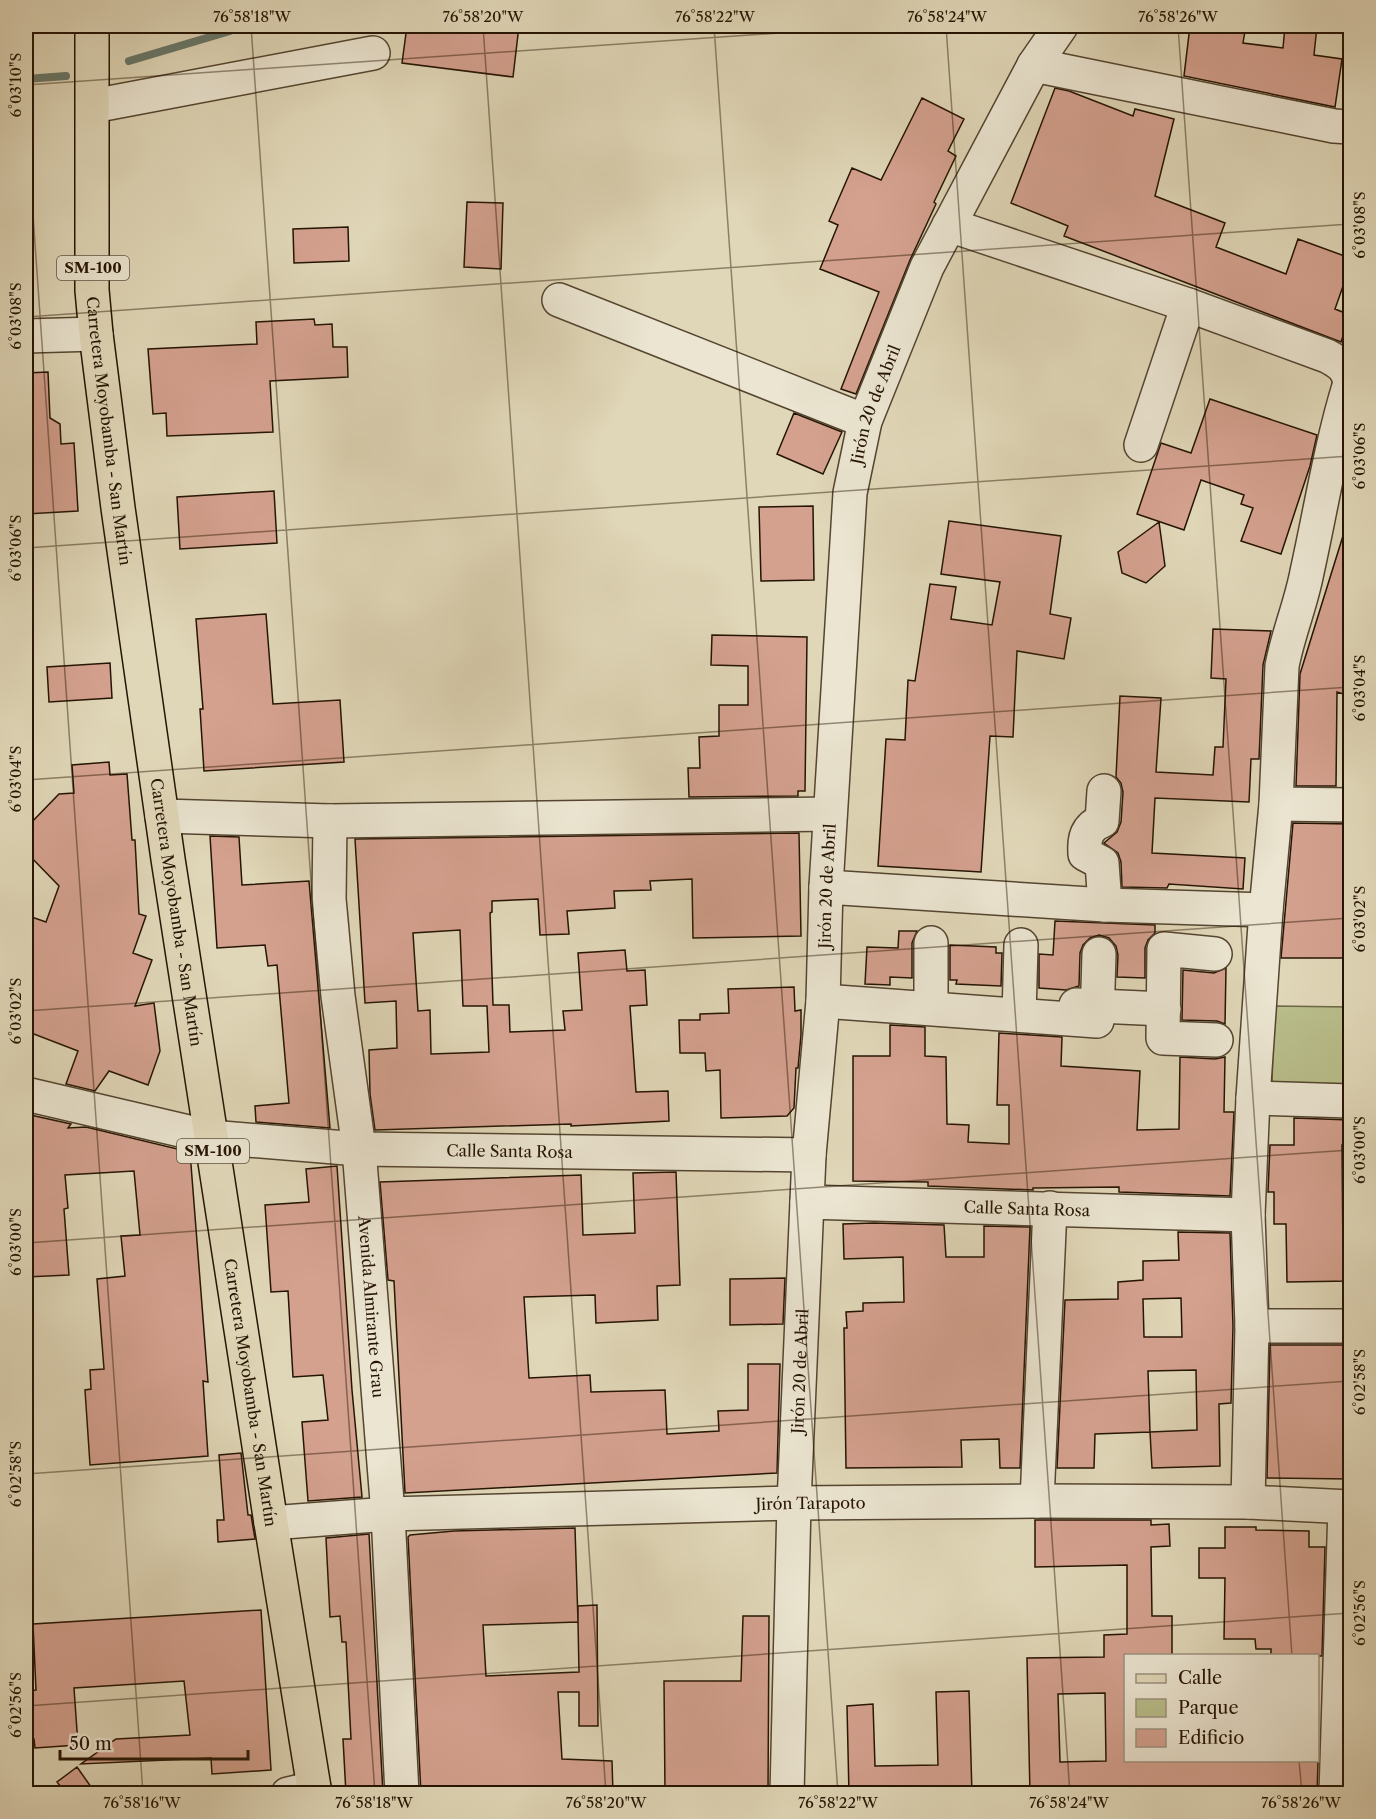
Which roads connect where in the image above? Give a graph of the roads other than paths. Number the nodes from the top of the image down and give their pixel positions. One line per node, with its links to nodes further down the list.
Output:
1 (92, 26): 5 (main road, Carretera Moyobamba - San Martín / SM-100)
2 (1060, 27): 4 (street, Jirón 20 de Abril)
3 (373, 52): 5 (street)
4 (1034, 65): 6 (street); 7 (street, Jirón 20 de Abril)
5 (93, 106): 10 (main road, Carretera Moyobamba - San Martín / SM-100)
6 (1350, 127)
7 (949, 225): 9 (street); 13 (street, Jirón 20 de Abril)
8 (559, 300): 13 (street)
9 (1188, 306): 12 (street); 14 (street)
10 (96, 334): 11 (street); 19 (main road, Carretera Moyobamba - San Martín / SM-100)
11 (26, 336)
12 (1350, 377): 16 (street)
13 (865, 422): 18 (street, Jirón 20 de Abril)
14 (1141, 445)
15 (1104, 791): 22 (street)
16 (1276, 804): 17 (street); 23 (street)
17 (1350, 805)
18 (830, 814): 20 (street); 21 (street, Jirón 20 de Abril)
19 (162, 816): 20 (street); 38 (main road, Carretera Moyobamba - San Martín / SM-100)
20 (330, 821): 39 (street, Avenida Almirante Grau)
21 (826, 888): 22 (street); 29 (street, Jirón 20 de Abril)
22 (1105, 905): 23 (street)
23 (1266, 910): 36 (street)
24 (931, 943): 30 (street)
25 (1021, 945): 32 (street)
26 (1099, 954): 33 (street)
27 (1215, 954): 31 (street)
28 (884, 988): 30 (street)
29 (823, 1001): 30 (street); 40 (street, Jirón 20 de Abril)
30 (931, 1003): 32 (street)
31 (1164, 1009): 33 (street); 34 (street)
32 (1019, 1010): 33 (street)
33 (1097, 1014)
34 (1216, 1040)
35 (26, 1094): 38 (street, Calle Santa Rosa)
36 (1253, 1098): 37 (street); 43 (street)
37 (1350, 1101)
38 (210, 1137): 39 (street, Calle Santa Rosa); 51 (main road, Carretera Moyobamba - San Martín / SM-100)
39 (359, 1149): 40 (street, Calle Santa Rosa); 50 (street, Avenida Almirante Grau)
40 (809, 1155): 41 (street, Jirón 20 de Abril)
41 (807, 1202): 42 (street, Calle Santa Rosa); 48 (street, Jirón 20 de Abril)
42 (1050, 1208): 43 (street, Calle Santa Rosa); 46 (street)
43 (1248, 1215): 44 (street)
44 (1252, 1326): 45 (street); 47 (street)
45 (1350, 1326)
46 (1037, 1501): 47 (street, Jirón Tarapoto); 48 (street, Jirón Tarapoto)
47 (1248, 1502): 49 (street, Jirón Tarapoto)
48 (794, 1503): 50 (street, Jirón Tarapoto); 54 (street, Jirón 20 de Abril)
49 (1348, 1507): 55 (street)
50 (388, 1514): 51 (street, Jirón Tarapoto); 53 (street, Avenida Almirante Grau)
51 (271, 1523): 52 (main road, Carretera Moyobamba - San Martín / SM-100)
52 (306, 1792)
53 (402, 1794)
54 (787, 1794)
55 (1336, 1794)

